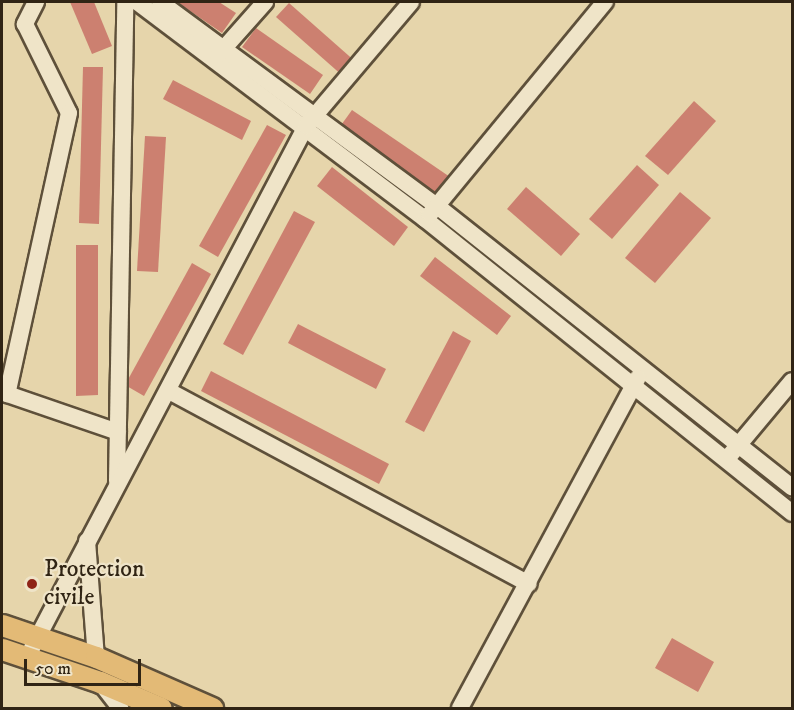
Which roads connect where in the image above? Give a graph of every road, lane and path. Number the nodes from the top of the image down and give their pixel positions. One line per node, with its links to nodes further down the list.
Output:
1 (36, 2): 16 (street)
2 (125, 2): 16 (street)
3 (137, 2): 8 (street)
4 (160, 2): 8 (street)
5 (265, 2): 8 (street)
6 (411, 2): 9 (street)
7 (605, 2): 10 (street)
8 (220, 54): 9 (street)
9 (311, 121): 10 (street); 11 (street); 15 (street)
10 (437, 206): 11 (street); 12 (street)
11 (425, 219): 14 (street)
12 (642, 369): 14 (street); 17 (street)
13 (792, 381): 17 (street)
14 (633, 387): 18 (street); 23 (street)
15 (169, 391): 19 (street); 23 (street)
16 (118, 432): 19 (street)
17 (737, 444): 18 (street); 20 (street)
18 (726, 462): 21 (street)
19 (117, 482): 22 (street)
20 (792, 487)
21 (792, 513)
22 (87, 540): 25 (street); 27 (street)
23 (529, 584): 34 (street)
24 (2, 625): 25 (main road)
25 (36, 637): 27 (main road); 29 (street)
26 (2, 649): 29 (main road)
27 (96, 657): 33 (main road)
28 (2, 658): 29 (street)
29 (29, 659): 30 (main road)
30 (99, 682): 31 (street); 32 (main road)
31 (120, 708)
32 (161, 708)
33 (212, 708)
34 (460, 708)

